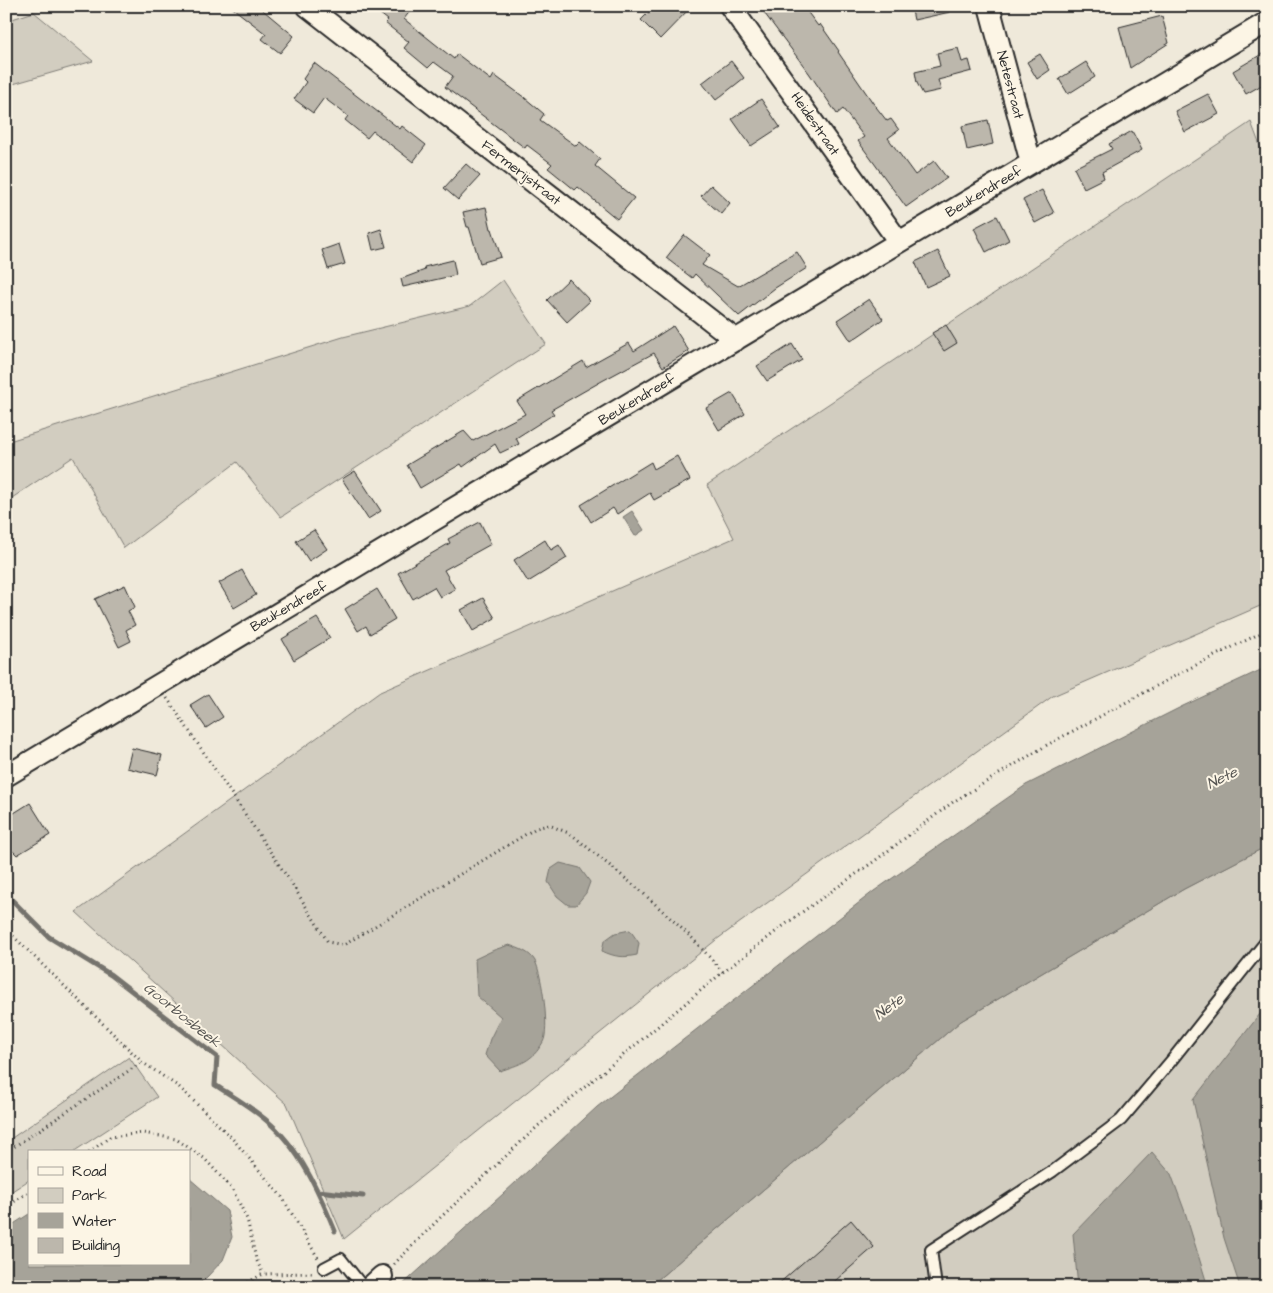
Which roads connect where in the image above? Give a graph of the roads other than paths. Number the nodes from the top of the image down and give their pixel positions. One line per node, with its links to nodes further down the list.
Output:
1 (307, 6): 7 (street, Fermerijstraat)
2 (730, 6): 6 (street, Heidestraat)
3 (989, 6): 5 (street, Netestraat)
4 (1267, 22): 5 (street, Beukendreef)
5 (1031, 163): 6 (street, Beukendreef)
6 (899, 242): 7 (street, Beukendreef)
7 (736, 340): 8 (street, Beukendreef)
8 (6, 776)
9 (1267, 940): 12 (lane)
10 (324, 1268): 11 (lane)
11 (363, 1287)
12 (936, 1287)

